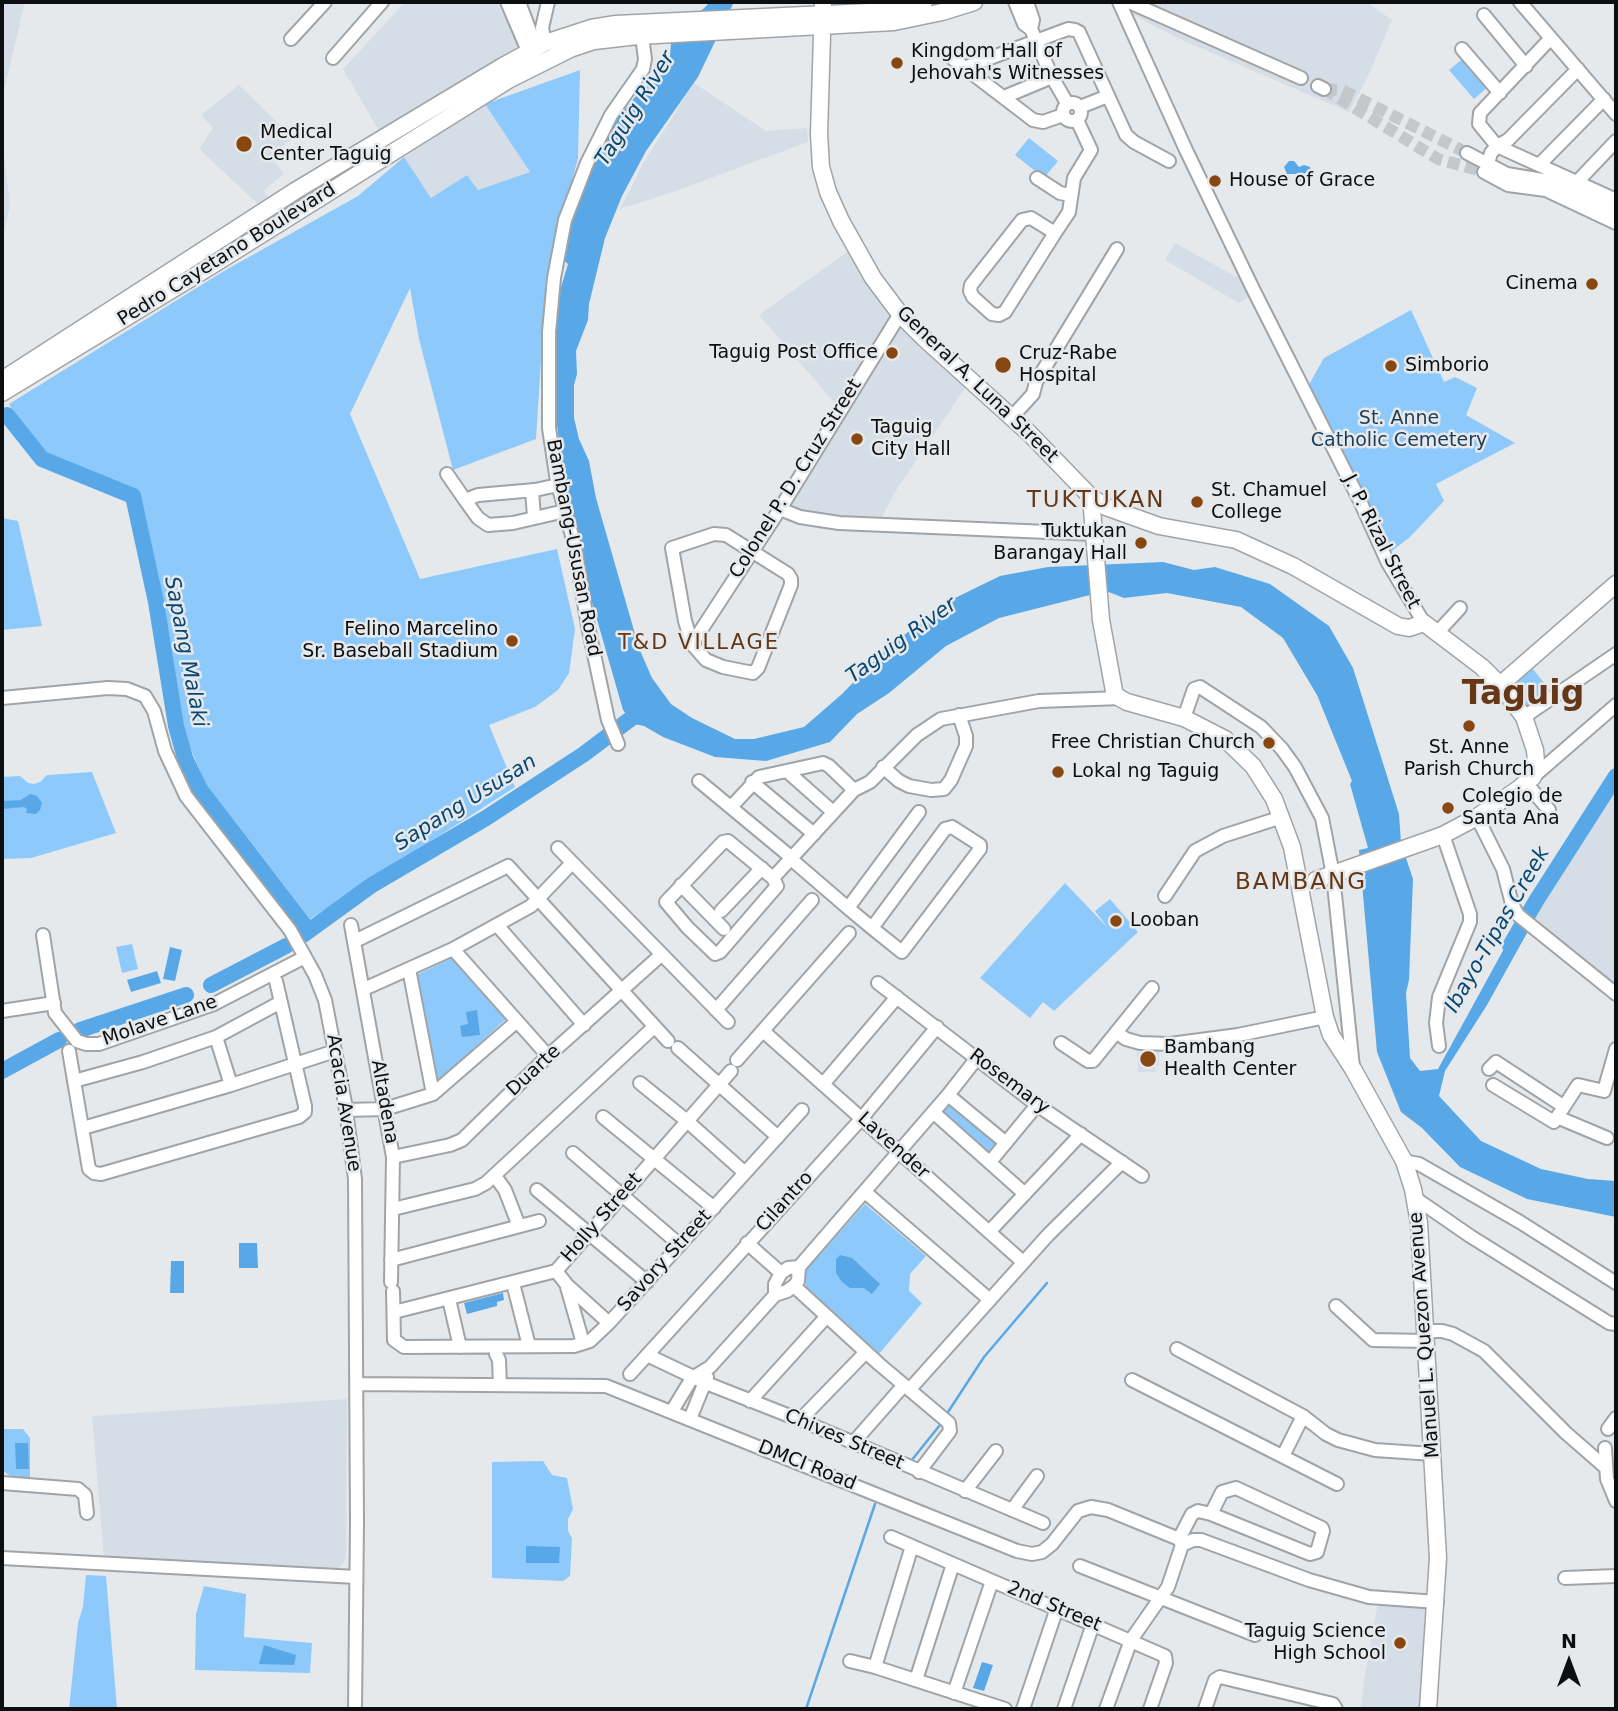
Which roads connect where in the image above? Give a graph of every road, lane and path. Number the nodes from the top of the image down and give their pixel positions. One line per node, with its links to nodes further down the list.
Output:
1 (325, 2): 20 (street)
2 (382, 2): 24 (street)
3 (508, 2): 15 (street)
4 (519, 2): 15 (street)
5 (548, 2): 21 (street)
6 (924, 2): 13 (main road, Pedro Cayetano Boulevard)
7 (974, 2): 13 (main road, Pedro Cayetano Boulevard)
8 (1015, 2): 17 (street)
9 (1027, 2): 17 (street)
10 (1119, 2): 69 (street, J. P. Rizal Street)
11 (1129, 2): 30 (street)
12 (1520, 2): 19 (street)
13 (823, 14): 16 (main road, Pedro Cayetano Boulevard); 53 (main road, General A. Luna Street)
14 (1484, 15): 25 (street)
15 (520, 19): 21 (street)
16 (740, 25): 18 (main road, Pedro Cayetano Boulevard); 21 (main road, Pedro Cayetano Boulevard)
17 (1034, 35): 26 (street); 29 (street); 32 (street)
18 (642, 36): 28 (main road, Pedro Cayetano Boulevard); 58 (street, Bambang-Ususan Road)
19 (1551, 38): 25 (street); 27 (street)
20 (291, 39)
21 (537, 47): 28 (main road, Pedro Cayetano Boulevard)
22 (1462, 49): 31 (street)
23 (948, 55): 26 (street)
24 (333, 58)
25 (1526, 66): 31 (street)
26 (965, 68): 33 (street)
27 (1578, 69): 34 (street); 38 (street)
28 (507, 72): 47 (main road, Pedro Cayetano Boulevard); 49 (main road, Pedro Cayetano Boulevard)
29 (1052, 77): 33 (street); 35 (street)
30 (1300, 78)
31 (1500, 93): 38 (street)
32 (1108, 96): 35 (street); 40 (street)
33 (1004, 97): 35 (street)
34 (1604, 99): 36 (street); 41 (street)
35 (1072, 111): 45 (street)
36 (1616, 114)
37 (1616, 141): 44 (street)
38 (1504, 145): 41 (street); 42 (street)
39 (1467, 153): 42 (street)
40 (1169, 161)
41 (1540, 164): 44 (street)
42 (1490, 171): 48 (street); 50 (street)
43 (1037, 177): 45 (street)
44 (1578, 181): 46 (street)
45 (1070, 195): 51 (street)
46 (1616, 198)
47 (269, 208): 49 (main road); 54 (main road, Pedro Cayetano Boulevard)
48 (1616, 213)
49 (279, 223): 55 (main road, Pedro Cayetano Boulevard)
50 (1616, 223)
51 (1055, 233): 51 (street)
52 (1117, 249): 56 (street)
53 (900, 314): 56 (main road, General A. Luna Street); 62 (street, Colonel P. D. Cruz Street)
54 (2, 380)
55 (2, 393)
56 (1012, 417): 60 (main road, General A. Luna Street)
57 (447, 474): 61 (street)
58 (558, 485): 59 (street); 63 (street, Bambang-Ususan Road)
59 (532, 490): 61 (street); 64 (street)
60 (1091, 497): 65 (main road); 69 (main road, General A. Luna Street)
61 (465, 500): 64 (street)
62 (780, 509): 65 (street); 66 (street, Colonel P. D. Cruz Street)
63 (565, 511): 64 (street); 79 (street, Bambang-Ususan Road)
64 (534, 517)
65 (1094, 534): 74 (main road)
66 (752, 551): 70 (street, Colonel P. D. Cruz Street); 70 (street); 70 (street)
67 (1616, 584): 72 (main road)
68 (1460, 608): 69 (street)
69 (1430, 628): 72 (main road, J. P. Rizal Street)
70 (692, 644)
71 (1616, 654): 77 (street)
72 (1500, 685): 77 (main road, J. P. Rizal Street)
73 (2, 698): 116 (street, Acacia Avenue)
74 (1121, 698): 76 (street); 78 (main road, Manuel L. Quezon Avenue)
75 (1616, 705): 82 (street)
76 (959, 715): 80 (street); 80 (street)
77 (1524, 717): 82 (main road, J. P. Rizal Street)
78 (1184, 718): 90 (main road, Manuel L. Quezon Avenue); 98 (street)
79 (616, 740)
80 (883, 767): 85 (street)
81 (788, 772): 84 (street); 85 (street); 88 (street)
82 (1530, 780): 87 (street); 91 (main road)
83 (699, 781): 86 (street)
84 (752, 782): 86 (street); 92 (street)
85 (854, 790): 88 (street)
86 (732, 806): 95 (street)
87 (1549, 810)
88 (833, 812): 92 (street)
89 (919, 812): 105 (street)
90 (1282, 817): 100 (main road, Manuel L. Quezon Avenue); 102 (street)
91 (1477, 817): 93 (main road); 123 (street)
92 (814, 834): 95 (street)
93 (1443, 835): 98 (main road); 139 (street)
94 (558, 848): 96 (street)
95 (792, 858): 99 (street); 105 (street)
96 (572, 863): 103 (street); 115 (street)
97 (762, 868): 99 (street); 101 (street); 106 (street)
98 (1333, 875): 100 (main road); 146 (street)
99 (774, 878): 101 (street)
100 (1307, 881): 129 (main road, Manuel L. Quezon Avenue)
101 (681, 885): 110 (street)
102 (1165, 896)
103 (538, 898): 108 (street); 113 (street); 122 (street)
104 (812, 900): 127 (street)
105 (848, 908): 109 (street)
106 (721, 911)
107 (351, 925): 113 (street, Altadena)
108 (497, 925): 114 (street); 132 (street)
109 (872, 928): 109 (street)
110 (724, 929)
111 (849, 933): 135 (street, Holly Street)
112 (43, 935): 126 (street, Molave Lane)
113 (355, 941): 121 (street, Altadena)
114 (453, 949): 117 (street); 130 (street)
115 (661, 955): 122 (street, Duarte); 127 (street)
116 (305, 957): 126 (street, Molave Lane); 142 (street, Acacia Avenue)
117 (409, 969): 121 (street); 154 (street)
118 (276, 981): 125 (street)
119 (878, 982): 124 (street, Rosemary)
120 (1152, 988): 136 (street)
121 (364, 989): 157 (street, Altadena)
122 (622, 991): 132 (street, Duarte); 133 (street)
123 (1616, 994)
124 (897, 997): 134 (street, Rosemary); 150 (street)
125 (281, 1002): 137 (street); 145 (street)
126 (54, 1003): 128 (street)
127 (716, 1010): 131 (street)
128 (2, 1011)
129 (1325, 1017): 136 (street); 146 (main road, Manuel L. Quezon Avenue)
130 (516, 1022): 143 (street); 154 (street)
131 (728, 1022)
132 (584, 1025): 143 (street, Duarte)
133 (654, 1027): 151 (street); 178 (street)
134 (937, 1027): 144 (street, Rosemary); 163 (street, Cilantro)
135 (763, 1031): 150 (street, Lavender); 151 (street, Holly Street)
136 (1116, 1033): 138 (street)
137 (216, 1037): 148 (street); 152 (street)
138 (1061, 1043)
139 (1439, 1046)
140 (1616, 1049): 160 (street)
141 (69, 1051): 148 (street)
142 (336, 1056): 145 (street); 161 (street, Acacia Avenue)
143 (548, 1056): 172 (street, Duarte)
144 (977, 1058): 155 (street); 156 (street, Rosemary)
145 (296, 1065): 152 (street); 165 (street)
146 (1353, 1069): 174 (main road, Manuel L. Quezon Avenue)
147 (1489, 1069): 160 (street)
148 (74, 1081): 165 (street)
149 (640, 1083): 164 (street)
150 (824, 1083): 163 (street, Lavender)
151 (720, 1084): 164 (street, Holly Street); 167 (street)
152 (231, 1085): 165 (street)
153 (1493, 1085): 160 (street)
154 (433, 1094): 157 (street)
155 (948, 1095): 159 (street); 169 (street)
156 (1037, 1105): 166 (street, Rosemary); 169 (street)
157 (385, 1109): 161 (street); 172 (street, Altadena)
158 (802, 1110): 167 (street, Savory Street)
159 (933, 1112): 170 (street); 175 (street)
160 (1560, 1112): 168 (street)
161 (346, 1114): 224 (street, Acacia Avenue)
162 (603, 1117): 173 (street)
163 (862, 1118): 170 (street, Lavender); 191 (street, Cilantro)
164 (687, 1121): 173 (street, Holly Street); 177 (street)
165 (83, 1128)
166 (1081, 1134): 176 (street, Rosemary); 182 (street)
167 (778, 1137): 177 (street, Savory Street)
168 (1606, 1138)
169 (1006, 1143): 175 (street)
170 (899, 1151): 181 (street); 189 (street, Lavender)
171 (573, 1153): 183 (street)
172 (393, 1157): 186 (street, Altadena)
173 (655, 1158): 183 (street, Holly Street); 185 (street)
174 (1404, 1161): 184 (main road, Manuel L. Quezon Avenue); 200 (street)
175 (990, 1162): 182 (street)
176 (1122, 1162): 179 (street, Rosemary); 194 (street)
177 (745, 1173): 185 (street, Savory Street)
178 (495, 1176): 186 (street); 188 (street)
179 (1143, 1176)
180 (537, 1190): 190 (street)
181 (865, 1192): 195 (street); 205 (street)
182 (1025, 1194): 189 (street)
183 (623, 1195): 190 (street, Holly Street); 192 (street)
184 (1415, 1198): 210 (street); 211 (main road, Manuel L. Quezon Avenue)
185 (713, 1208): 192 (street, Savory Street)
186 (393, 1209): 193 (street, Altadena)
187 (539, 1221): 188 (street)
188 (519, 1226): 193 (street)
189 (989, 1232): 194 (street, Lavender)
190 (589, 1233): 196 (street, Holly Street); 198 (street)
191 (747, 1243): 197 (street); 218 (street, Cilantro)
192 (680, 1245): 198 (street, Savory Street)
193 (391, 1260): 207 (street, Altadena)
194 (1023, 1262): 205 (street)
195 (799, 1267): 197 (street); 202 (street)
196 (556, 1271): 199 (street, Holly Street); 201 (street)
197 (780, 1273): 203 (street)
198 (647, 1282): 209 (street, Savory Street)
199 (513, 1283): 204 (street, Holly Street); 213 (street)
200 (1616, 1283)
201 (567, 1285): 209 (street); 212 (street)
202 (794, 1286): 203 (street); 208 (street)
203 (775, 1295): 219 (street)
204 (449, 1298): 207 (street, Holly Street); 214 (street)
205 (990, 1300): 226 (street)
206 (1336, 1306): 211 (street)
207 (394, 1312): 214 (street, Altadena)
208 (827, 1316): 217 (street); 227 (street)
209 (609, 1323): 212 (street, Savory Street)
210 (1616, 1324)
211 (1426, 1336): 237 (main road, Manuel L. Quezon Avenue); 239 (street)
212 (583, 1343): 213 (street)
213 (529, 1346): 216 (street)
214 (460, 1347): 216 (street)
215 (1177, 1349): 229 (street)
216 (496, 1350): 225 (street)
217 (866, 1352): 226 (street); 232 (street)
218 (647, 1355): 220 (street, Cilantro); 221 (street, Chives Street)
219 (710, 1367): 221 (street); 223 (street)
220 (630, 1374)
221 (692, 1378): 223 (street, Chives Street); 228 (street)
222 (1132, 1380): 238 (street)
223 (706, 1383): 227 (street, Chives Street); 231 (street)
224 (356, 1384): 225 (street, DMCI Road); 260 (street, Acacia Avenue)
225 (496, 1385): 228 (street, DMCI Road)
226 (907, 1387): 234 (street); 240 (street)
227 (750, 1401): 232 (street, Chives Street)
228 (672, 1411): 231 (street, DMCI Road)
229 (1303, 1416): 237 (street); 238 (street)
230 (1616, 1418): 233 (street)
231 (690, 1419): 251 (street, DMCI Road)
232 (800, 1420): 234 (street, Chives Street)
233 (1608, 1430)
234 (853, 1443): 240 (street, Chives Street)
235 (1605, 1448): 239 (street)
236 (996, 1451): 244 (street)
237 (1433, 1454): 263 (main road, Manuel L. Quezon Avenue)
238 (1283, 1456): 243 (street)
239 (1605, 1467): 245 (street)
240 (919, 1472): 244 (street, Chives Street)
241 (1037, 1476): 246 (street)
242 (2, 1483): 247 (street)
243 (1337, 1483)
244 (965, 1491): 246 (street, Chives Street)
245 (1616, 1501)
246 (1012, 1510): 249 (street, Chives Street)
247 (86, 1513)
248 (1211, 1514): 248 (street); 251 (street)
249 (1043, 1523)
250 (891, 1537): 252 (street, 2nd Street)
251 (1180, 1542): 262 (street); 263 (street)
252 (912, 1546): 254 (street, 2nd Street); 269 (street)
253 (2, 1558): 257 (street)
254 (953, 1564): 261 (street, 2nd Street); 270 (street)
255 (2, 1566): 257 (street)
256 (1080, 1566): 262 (street)
257 (189, 1571): 260 (street)
258 (1616, 1576): 259 (street)
259 (1565, 1578)
260 (356, 1580): 273 (street, Acacia Avenue)
261 (992, 1581): 264 (street, 2nd Street); 271 (street)
262 (1162, 1599): 266 (street); 267 (street)
263 (1437, 1602): 280 (main road, Manuel L. Quezon Avenue)
264 (1058, 1608): 265 (street, 2nd Street); 275 (street)
265 (1093, 1623): 267 (street, 2nd Street); 276 (street)
266 (1255, 1635)
267 (1131, 1640): 277 (street); 278 (street, 2nd Street)
268 (850, 1661): 269 (street)
269 (875, 1667): 270 (street)
270 (916, 1680): 271 (street)
271 (954, 1693): 274 (street)
272 (1336, 1708): 279 (street)
273 (355, 1709)
274 (1005, 1709)
275 (1023, 1709)
276 (1064, 1709)
277 (1106, 1709)
278 (1150, 1709)
279 (1205, 1709)
280 (1428, 1709)

